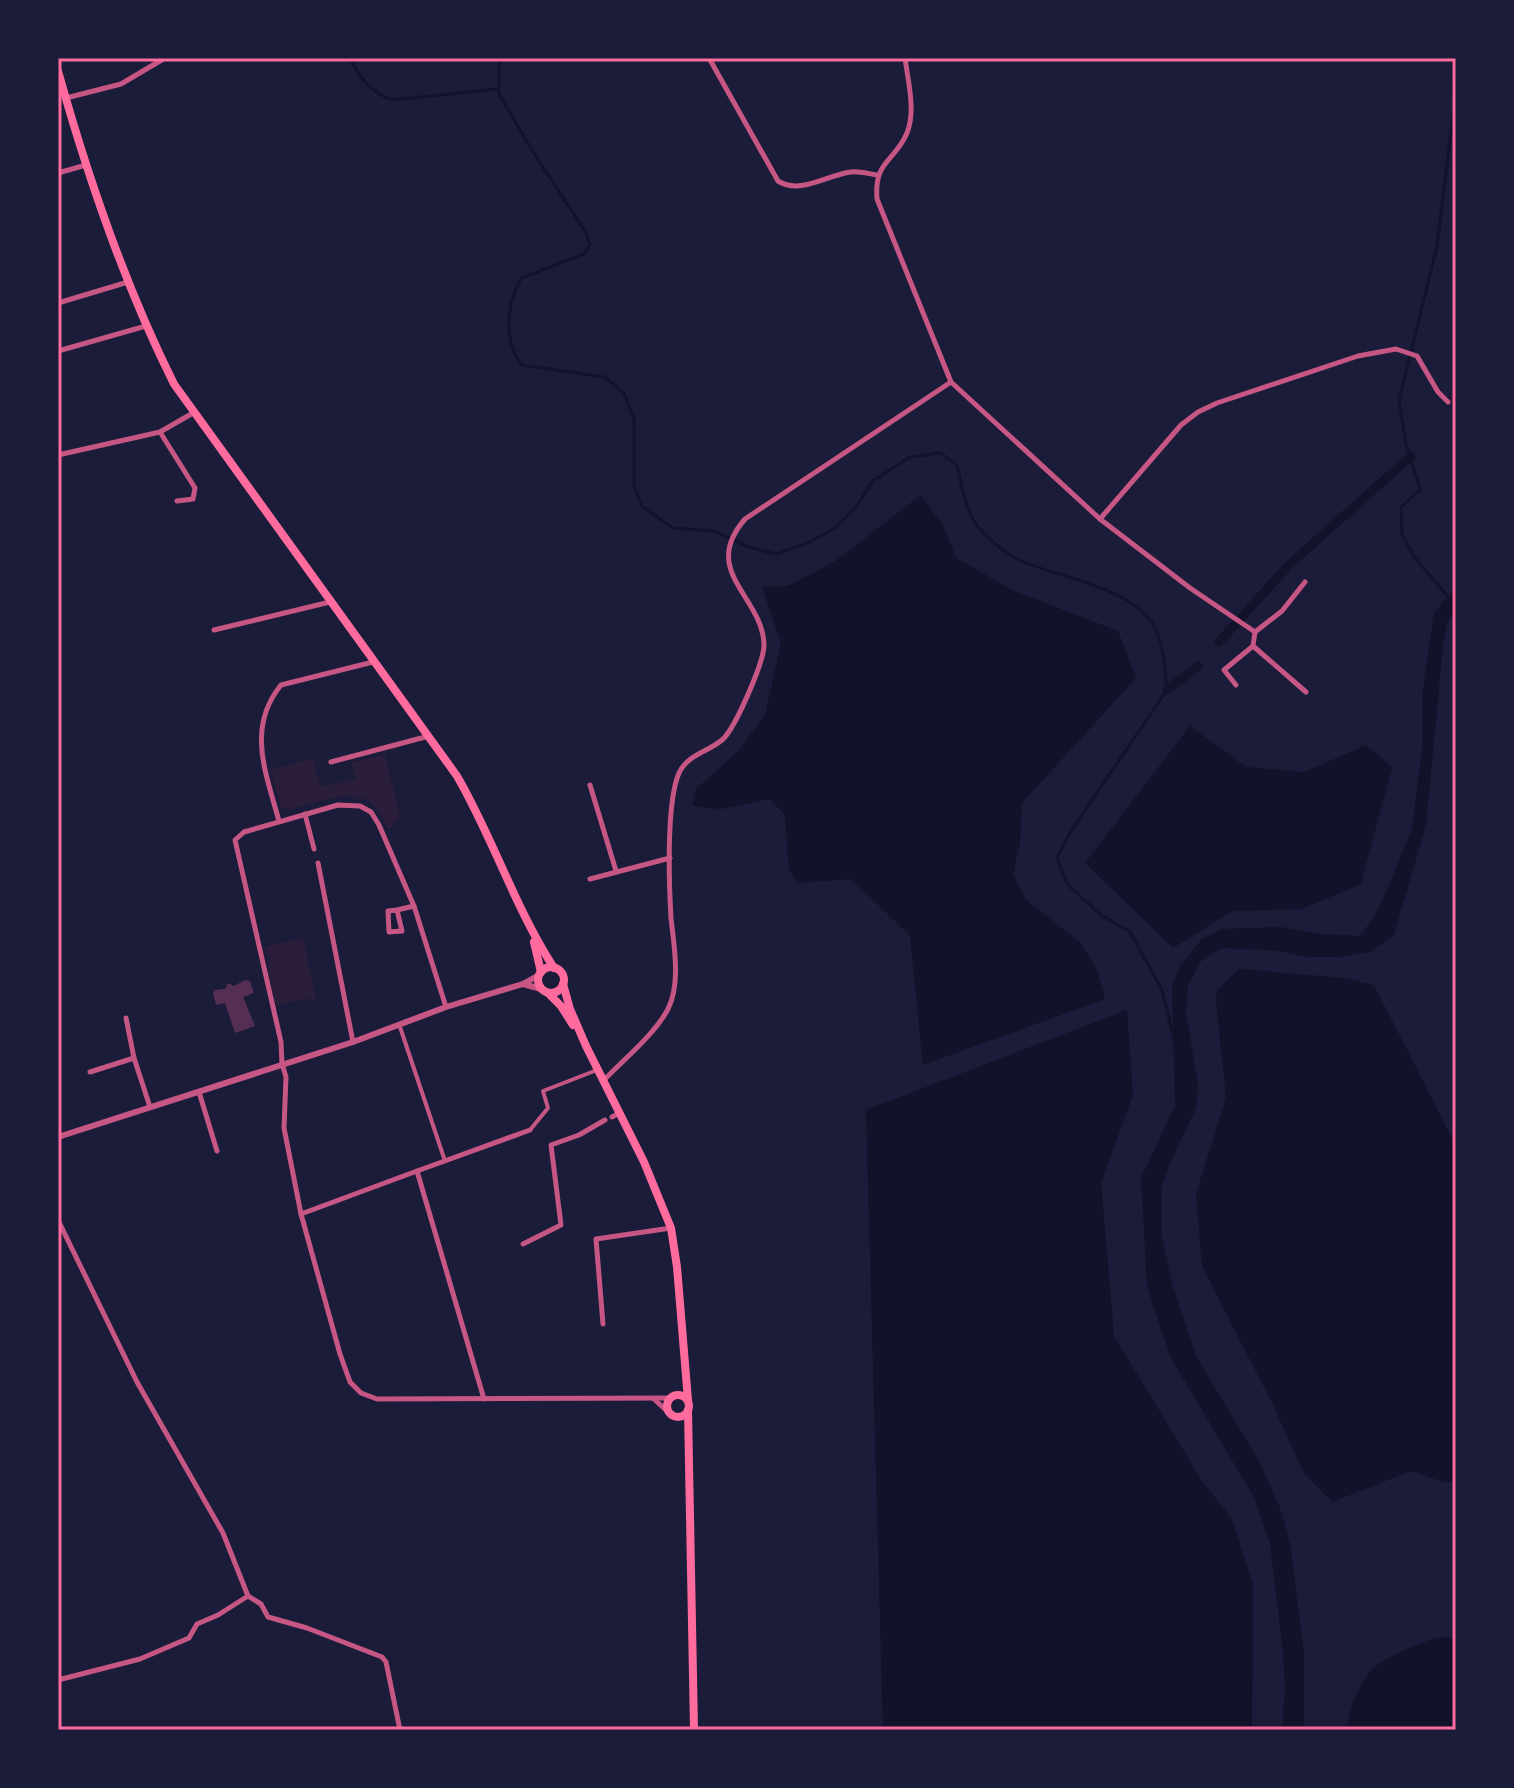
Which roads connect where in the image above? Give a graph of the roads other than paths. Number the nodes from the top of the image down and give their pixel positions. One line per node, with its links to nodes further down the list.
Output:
1 (165, 58): 5 (street)
2 (709, 58): 8 (street)
3 (905, 58): 8 (street)
4 (58, 71): 5 (main road)
5 (66, 98): 6 (main road)
6 (86, 165): 7 (street); 9 (main road)
7 (58, 173)
8 (877, 175): 13 (street)
9 (128, 282): 10 (street); 11 (main road)
10 (58, 303)
11 (146, 326): 12 (street); 15 (main road)
12 (58, 351)
13 (951, 382): 19 (street); 34 (street)
14 (1448, 402): 19 (street)
15 (193, 413): 16 (street); 21 (main road)
16 (160, 432): 17 (street); 18 (street)
17 (58, 455)
18 (177, 501)
19 (1100, 519): 23 (street)
20 (1305, 582): 23 (street)
21 (331, 601): 22 (street); 25 (main road)
22 (214, 630)
23 (1255, 632): 24 (street)
24 (1253, 646): 26 (street); 27 (street)
25 (375, 661): 28 (main road); 32 (street)
26 (1236, 685)
27 (1306, 692)
28 (429, 736): 29 (street); 40 (main road)
29 (331, 762)
30 (590, 785): 36 (street)
31 (305, 814): 32 (street); 33 (street); 38 (street)
32 (279, 821): 52 (street)
33 (314, 849)
34 (670, 858): 36 (street); 55 (street)
35 (318, 863): 49 (street)
36 (616, 871): 37 (street)
37 (590, 879)
38 (414, 906): 39 (street); 46 (street)
39 (397, 910): 39 (street)
40 (523, 912): 41 (main road); 42 (main road)
41 (554, 968): 42 (main road); 44 (main road)
42 (540, 973): 43 (street); 45 (main road)
43 (523, 984): 45 (street); 46 (street)
44 (563, 984): 45 (main road); 50 (main road)
45 (545, 991): 50 (main road)
46 (446, 1007): 48 (street)
47 (126, 1018): 51 (street)
48 (399, 1024): 49 (street); 62 (street)
49 (353, 1042): 52 (street)
50 (586, 1046): 53 (main road)
51 (134, 1058): 54 (street); 57 (street)
52 (282, 1064): 56 (street); 64 (street)
53 (597, 1070): 55 (main road); 59 (street)
54 (90, 1072)
55 (603, 1082): 66 (main road)
56 (199, 1092): 57 (street); 61 (street)
57 (150, 1107): 60 (street)
58 (605, 1120): 67 (street)
59 (530, 1130): 62 (street)
60 (58, 1137)
61 (217, 1151)
62 (445, 1161): 63 (street)
63 (417, 1171): 64 (street); 72 (street)
64 (301, 1214): 72 (street)
65 (58, 1220): 76 (street)
66 (671, 1228): 68 (street); 69 (main road)
67 (523, 1244)
68 (603, 1324)
69 (686, 1375): 70 (main road); 73 (main road)
70 (673, 1396): 71 (street); 73 (main road); 74 (main road)
71 (653, 1398): 72 (street); 74 (street)
72 (484, 1399)
73 (688, 1405): 74 (main road); 75 (main road)
74 (670, 1414): 75 (main road)
75 (690, 1436): 79 (main road)
76 (248, 1596): 77 (street); 78 (street)
77 (58, 1680)
78 (400, 1730)
79 (694, 1730)

